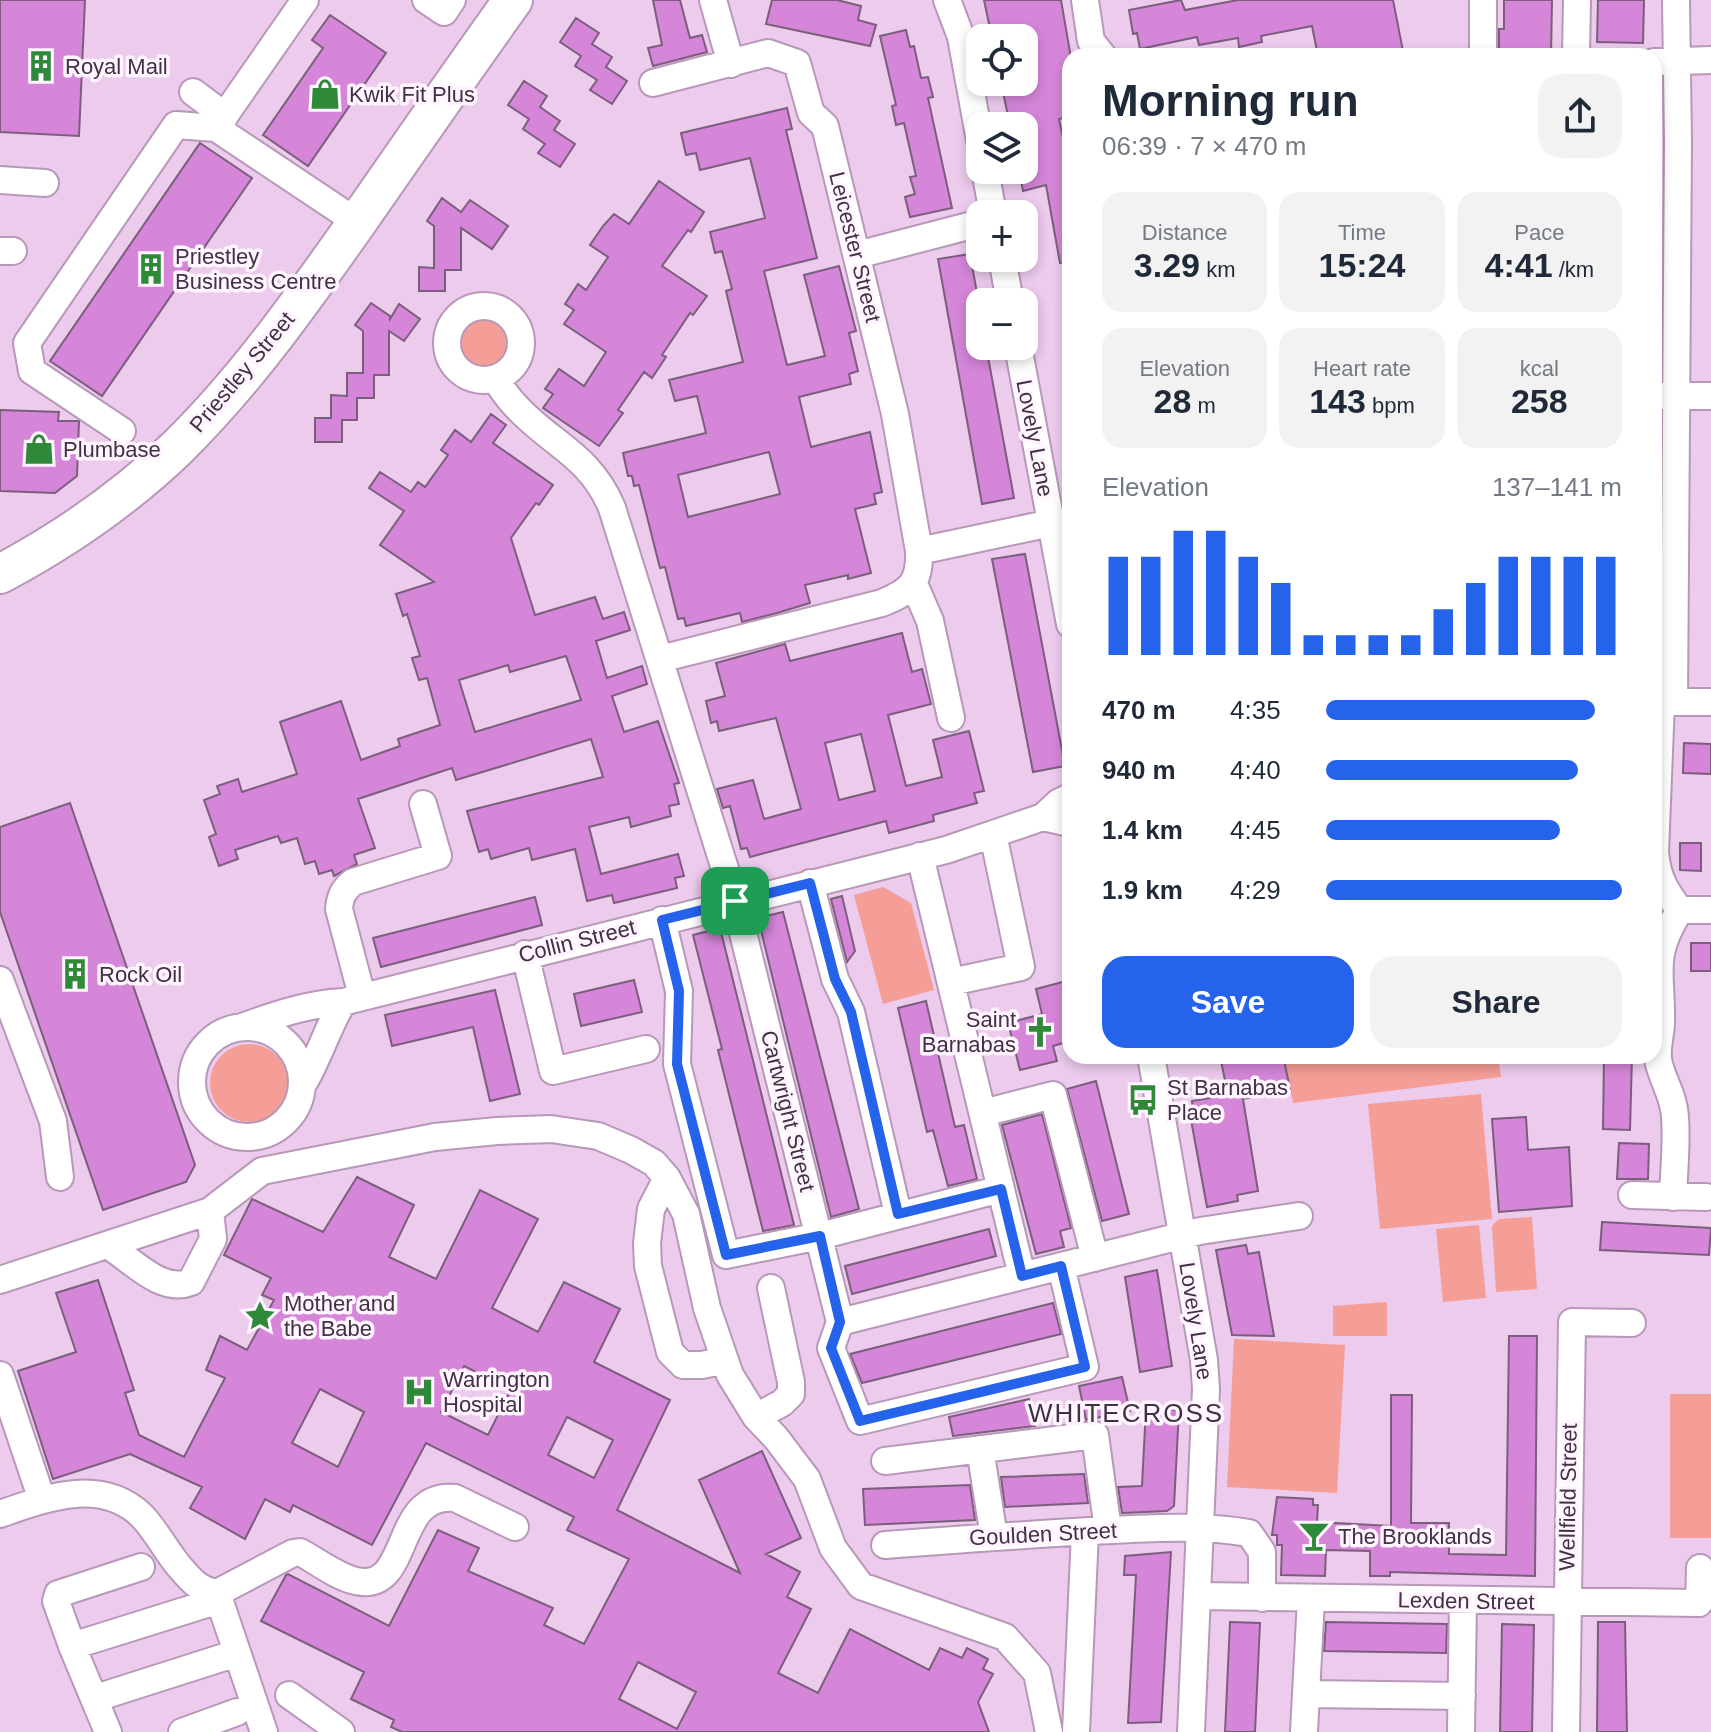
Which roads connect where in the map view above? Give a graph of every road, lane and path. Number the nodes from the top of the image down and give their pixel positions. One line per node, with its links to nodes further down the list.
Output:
1 (305, 0): 20 (street)
2 (426, 0): 3 (street)
3 (452, 0)
4 (513, 0): 23 (highway, Priestley Street)
5 (713, 0): 16 (street)
6 (1085, 0): 11 (street)
7 (1483, 0): 12 (street)
8 (1577, 0): 13 (street)
9 (1676, 0): 15 (street)
10 (951, 2): 19 (street)
11 (1097, 48)
12 (1483, 48)
13 (1576, 48)
14 (1711, 60): 15 (street)
15 (1666, 62): 28 (street)
16 (731, 64): 17 (street, Leicester Street); 25 (street, Leicester Street)
17 (653, 83)
18 (193, 92): 20 (street)
19 (975, 112)
20 (221, 122): 23 (street); 30 (street)
21 (0, 180): 22 (street)
22 (45, 183)
23 (357, 222): 33 (highway, Priestley Street)
24 (966, 227): 25 (street)
25 (857, 255): 32 (street, Leicester Street)
26 (1021, 360): 31 (street, Lovely Lane)
27 (495, 379): 36 (street)
28 (1665, 396): 29 (street); 37 (street)
29 (1711, 396)
30 (122, 431)
31 (1051, 523): 32 (street); 34 (street, Lovely Lane)
32 (919, 551): 35 (street, Leicester Street)
33 (0, 574)
34 (1062, 581)
35 (914, 584): 36 (street); 39 (street)
36 (660, 659): 49 (street)
37 (1663, 702): 38 (street); 40 (street)
38 (1711, 702)
39 (951, 718)
40 (1662, 725)
41 (1062, 801): 43 (street, Collin Street)
42 (423, 804): 57 (street)
43 (1043, 817): 44 (street); 45 (street, Collin Street)
44 (1062, 821)
45 (993, 834): 46 (street, Collin Street); 56 (street)
46 (920, 856): 47 (street, Collin Street); 56 (street)
47 (810, 883): 49 (street, Collin Street); 71 (street)
48 (1662, 884): 50 (street)
49 (735, 901): 52 (street, Collin Street); 73 (street, Cartwright Street)
50 (1680, 910): 51 (street); 53 (street)
51 (1711, 910)
52 (662, 920): 54 (street, Collin Street); 73 (street)
53 (1662, 945)
54 (525, 954): 57 (street, Collin Street); 59 (street)
55 (0, 980): 64 (street)
56 (951, 982): 63 (street)
57 (353, 999): 58 (street, Collin Street); 62 (street, Collin Street)
58 (242, 1027): 62 (street); 62 (street, Collin Street)
59 (646, 1049)
60 (1152, 1064): 74 (street, Lovely Lane)
61 (1659, 1064): 68 (street)
62 (303, 1084)
63 (983, 1113): 66 (street); 76 (street)
64 (60, 1177)
65 (667, 1178): 70 (street); 83 (street); 83 (street)
66 (1001, 1189): 71 (street); 78 (street)
67 (1632, 1195): 68 (street)
68 (1673, 1197): 69 (street)
69 (1706, 1197)
70 (210, 1211): 75 (street); 75 (street)
71 (898, 1214): 73 (street)
72 (1299, 1216): 74 (street)
73 (820, 1236): 81 (street, Cartwright Street)
74 (1182, 1237): 76 (street); 90 (street, Lovely Lane)
75 (113, 1244): 79 (street)
76 (1095, 1258): 77 (street)
77 (1061, 1266): 78 (street); 81 (street, Cartwright Street)
78 (1022, 1276): 81 (street)
79 (0, 1280)
80 (771, 1288): 85 (street)
81 (840, 1322)
82 (1632, 1323): 102 (street, Wellfield Street)
83 (725, 1360): 85 (street)
84 (0, 1375): 88 (street)
85 (756, 1417): 114 (street)
86 (980, 1449): 87 (street); 92 (street); 93 (street)
87 (885, 1461)
88 (42, 1500): 89 (street); 97 (street)
89 (0, 1514)
90 (1202, 1526): 92 (street, Goulden Street); 98 (street, Lovely Lane); 99 (street, Goulden Street)
91 (515, 1527): 97 (street)
92 (1096, 1531): 93 (street, Goulden Street); 115 (street)
93 (994, 1537): 94 (street, Goulden Street)
94 (885, 1545)
95 (141, 1567): 103 (street)
96 (1700, 1568): 102 (street, Lexden Street)
97 (218, 1596): 103 (street); 104 (street)
98 (1199, 1596): 99 (street, Lexden Street); 116 (street, Lovely Lane)
99 (1262, 1598): 100 (street, Lexden Street)
100 (1311, 1599): 101 (street, Lexden Street); 105 (street)
101 (1463, 1600): 102 (street, Lexden Street); 107 (street)
102 (1567, 1603): 119 (street, Wellfield Street)
103 (72, 1646): 108 (street)
104 (237, 1653): 108 (street); 112 (street)
105 (1307, 1694): 107 (street); 117 (street)
106 (289, 1695): 113 (street)
107 (1462, 1696): 118 (street)
108 (96, 1698): 110 (street)
109 (237, 1712): 111 (street)
110 (108, 1732)
111 (182, 1732)
112 (264, 1732)
113 (341, 1732)
114 (1049, 1732)
115 (1076, 1732)
116 (1191, 1732)
117 (1304, 1732)
118 (1461, 1732)
119 (1566, 1732)

